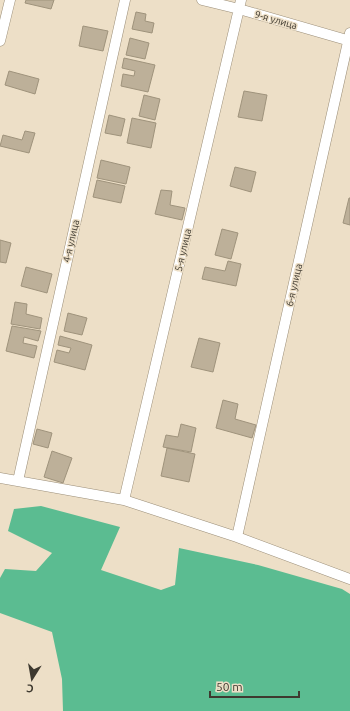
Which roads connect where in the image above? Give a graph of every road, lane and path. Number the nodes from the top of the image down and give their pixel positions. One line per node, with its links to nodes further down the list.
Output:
1 (10, 0): 6 (street)
2 (125, 0): 8 (street, 4-я улица)
3 (202, 0): 4 (street, 9-я улица)
4 (240, 4): 5 (street, 9-я улица); 9 (street, 5-я улица)
5 (350, 38): 10 (street, 6-я улица)
6 (0, 41)
7 (0, 478): 8 (street)
8 (18, 481): 9 (street)
9 (124, 500): 10 (street)
10 (237, 537): 11 (street)
11 (350, 579)

